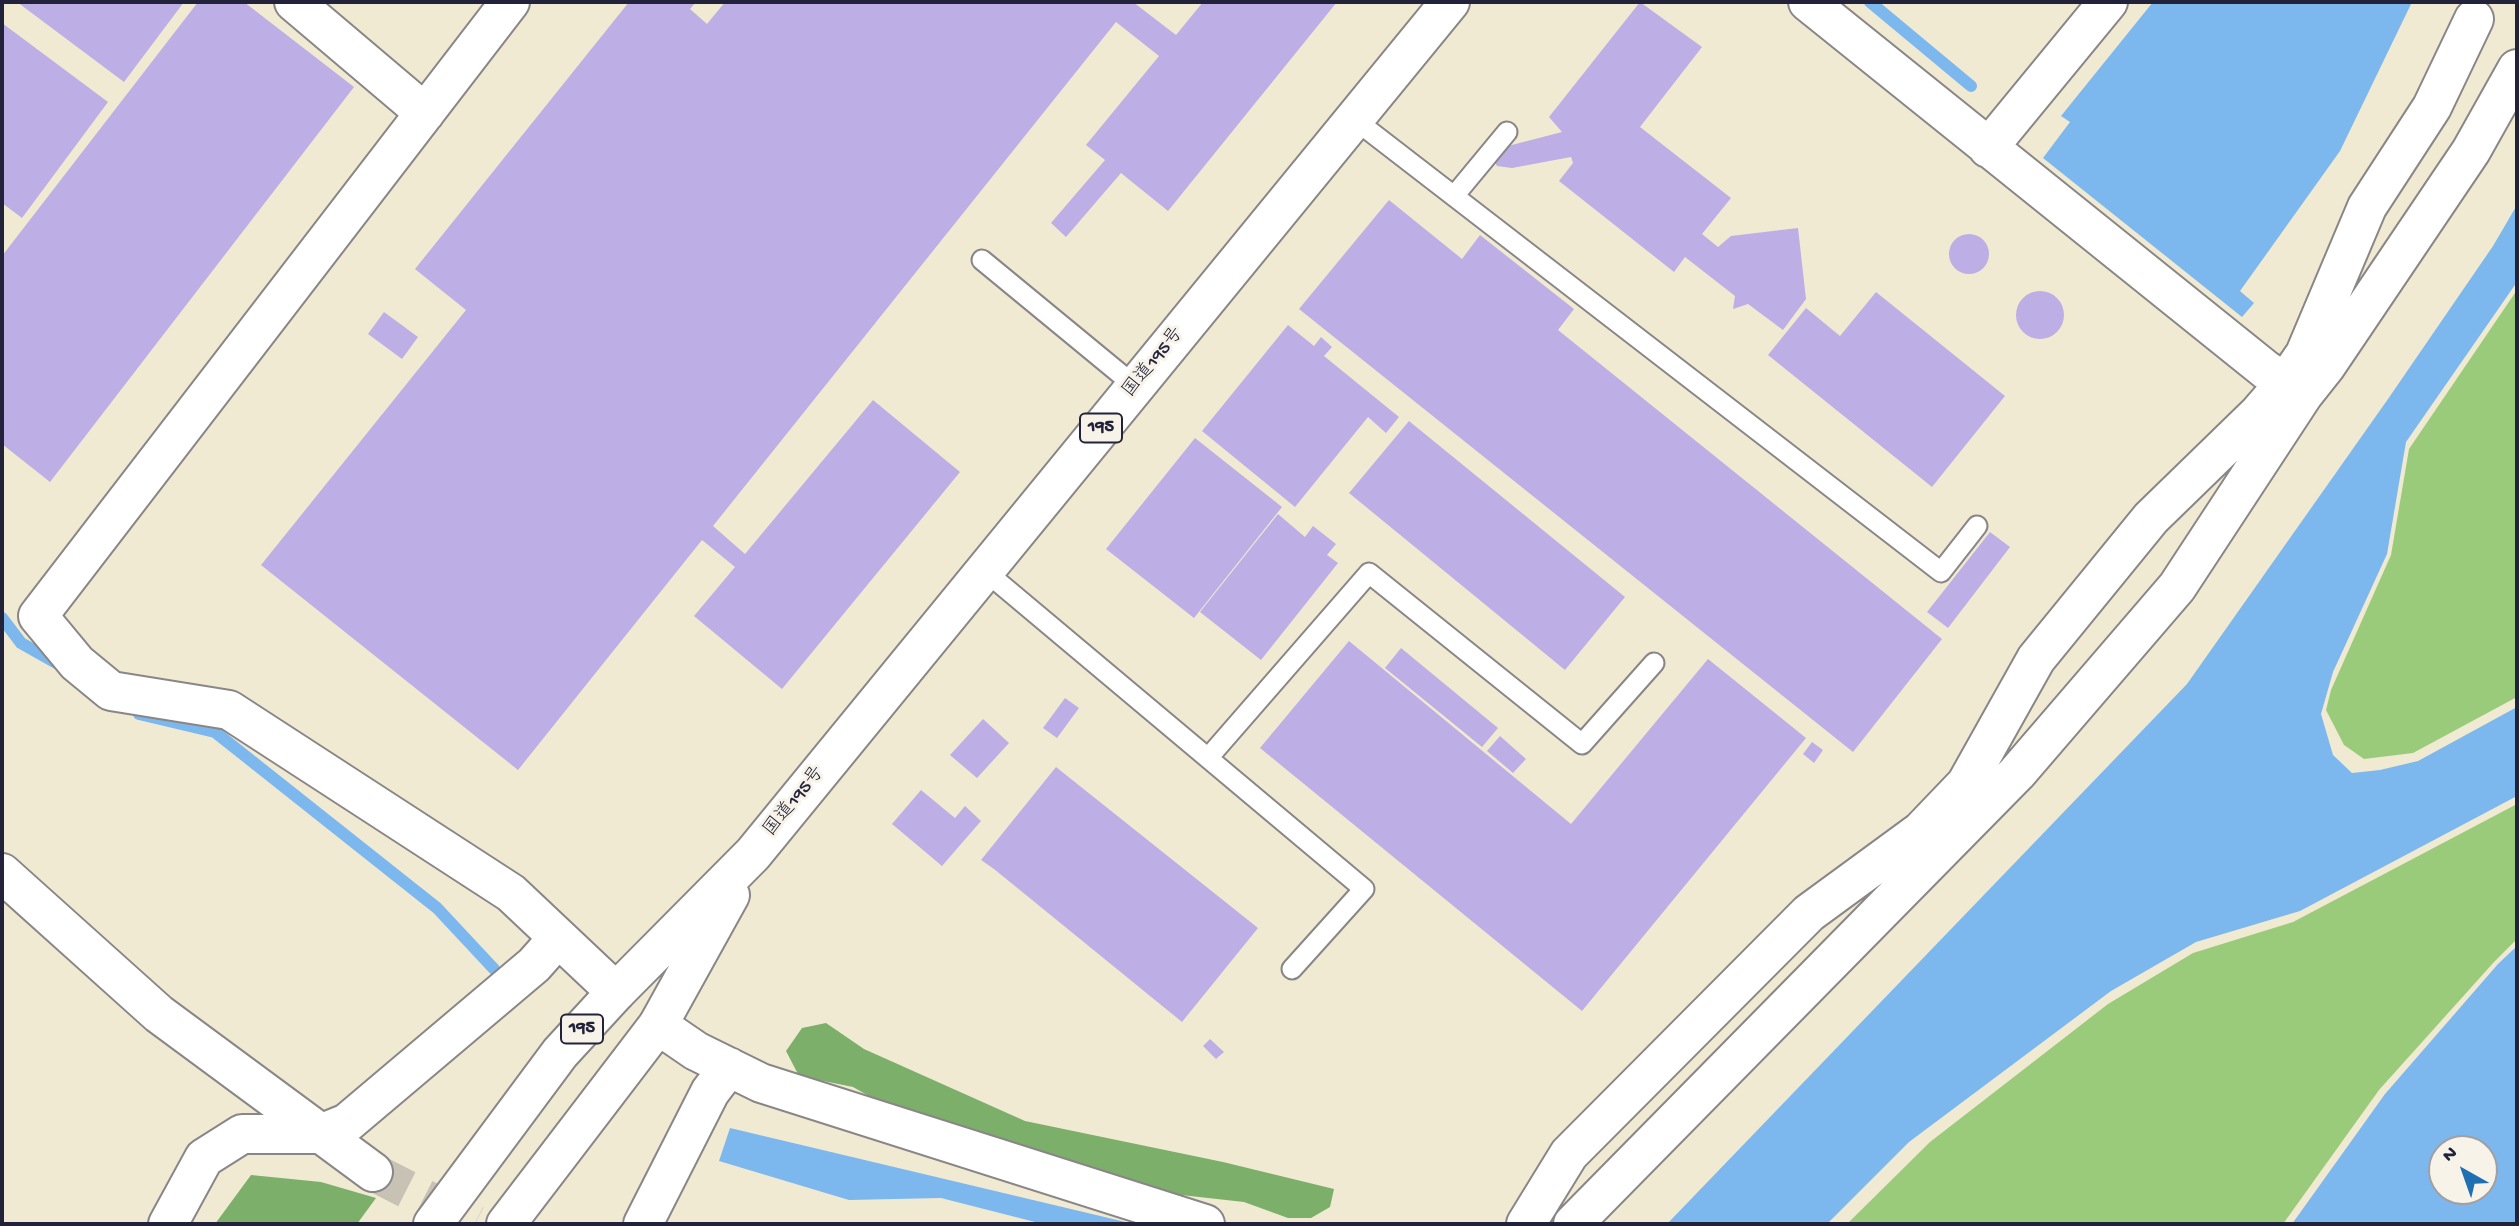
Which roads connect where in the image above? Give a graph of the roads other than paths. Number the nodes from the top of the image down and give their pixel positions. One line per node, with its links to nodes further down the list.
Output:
1 (294, 2): 8 (main road)
2 (510, 2): 8 (main road)
3 (1450, 2): 9 (main road, 国道195号 / 195)
4 (1808, 2): 11 (main road)
5 (2108, 2): 11 (main road)
6 (2474, 19): 15 (main road)
7 (2517, 69): 15 (main road)
8 (425, 113): 23 (main road)
9 (1354, 119): 12 (lane); 14 (main road, 国道195号 / 195)
10 (1507, 132): 12 (lane)
11 (1988, 148): 15 (main road)
12 (1454, 195): 16 (lane)
13 (982, 260): 14 (lane)
14 (1136, 386): 17 (main road, 国道195号 / 195)
15 (2293, 389): 20 (main road); 20 (main road)
16 (1977, 526)
17 (985, 571): 19 (lane); 21 (main road, 国道195号 / 195)
18 (1654, 663): 19 (lane)
19 (1208, 758): 24 (lane)
20 (1947, 826): 35 (main road); 36 (main road)
21 (752, 854): 25 (main road, 国道195号 / 195); 26 (main road, 国道195号 / 195)
22 (2, 873): 28 (main road)
23 (558, 938): 25 (main road); 28 (main road)
24 (1292, 969)
25 (616, 992): 31 (main road, 国道195号 / 195)
26 (658, 1025): 27 (main road); 32 (main road, 国道195号 / 195)
27 (729, 1067): 33 (main road); 34 (main road)
28 (320, 1134): 29 (main road); 30 (main road)
29 (373, 1172)
30 (168, 1224)
31 (433, 1224)
32 (506, 1224)
33 (643, 1224)
34 (1205, 1224)
35 (1526, 1224)
36 (1573, 1224)

